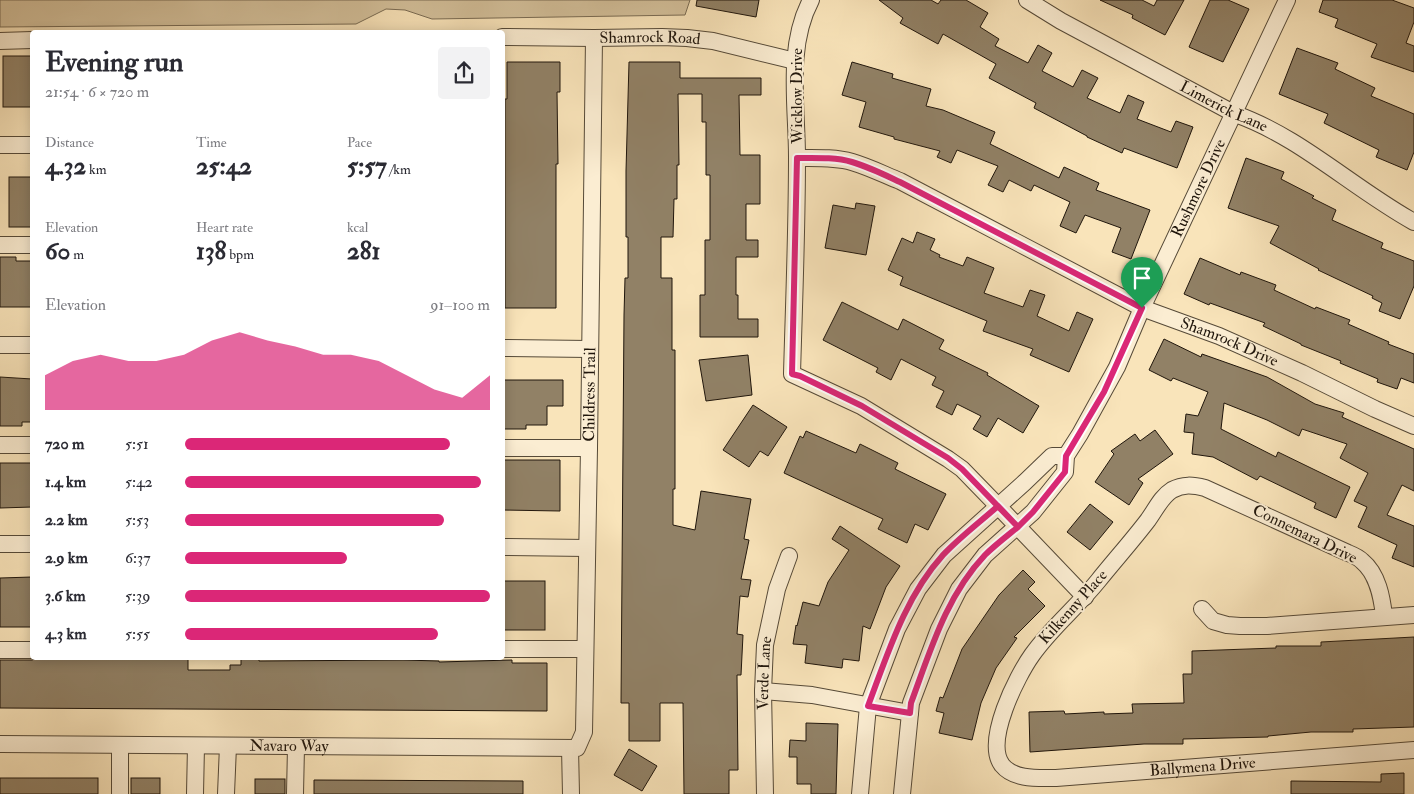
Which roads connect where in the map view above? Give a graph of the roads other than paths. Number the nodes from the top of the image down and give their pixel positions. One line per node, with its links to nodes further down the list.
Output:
1 (811, 0): 8 (street, Wicklow Drive)
2 (1027, 0): 9 (street, Limerick Lane)
3 (1287, 0): 9 (street, Rushmore Drive)
4 (505, 37): 5 (street, Shamrock Road)
5 (594, 38): 8 (street, Shamrock Road); 20 (street, Childress Trail)
6 (30, 40): 7 (street)
7 (0, 41)
8 (795, 61): 12 (street, Wicklow Drive)
9 (1234, 114): 13 (street, Limerick Lane); 16 (street, Rushmore Drive)
10 (0, 145): 11 (street)
11 (30, 145)
12 (797, 158): 16 (street, Shamrock Drive); 28 (street, Wicklow Drive)
13 (1414, 222)
14 (0, 245): 15 (street)
15 (30, 245)
16 (1142, 308): 21 (street, Shamrock Drive); 26 (street, Rushmore Drive)
17 (0, 345): 18 (street)
18 (30, 345)
19 (505, 348): 20 (street)
20 (590, 349): 25 (street, Childress Trail)
21 (1414, 426)
22 (0, 445): 23 (street)
23 (30, 445)
24 (505, 448): 25 (street)
25 (590, 448): 33 (street, Childress Trail)
26 (1066, 456): 28 (street); 29 (street, Rushmore Drive)
27 (1191, 485): 35 (street, Kilkenny Place); 38 (street, Connemara Drive)
28 (998, 506): 29 (street); 44 (street)
29 (1018, 527): 35 (street); 45 (street, Rushmore Drive)
30 (0, 544): 31 (street)
31 (30, 544)
32 (505, 547): 33 (street)
33 (587, 548): 40 (street, Childress Trail)
34 (789, 556): 43 (street, Verde Lane)
35 (1085, 596): 53 (street, Kilkenny Place)
36 (1202, 609): 38 (street)
37 (1414, 615): 38 (street)
38 (1384, 616)
39 (505, 649): 40 (street)
40 (585, 649): 51 (street, Childress Trail)
41 (0, 650): 42 (street)
42 (30, 650)
43 (763, 691): 44 (street); 59 (street, Verde Lane)
44 (868, 706): 45 (street); 60 (street)
45 (910, 713): 61 (street, Rushmore Drive)
46 (0, 744): 47 (street, Navaro Way)
47 (120, 745): 48 (street, Navaro Way); 54 (street)
48 (196, 746): 49 (street, Navaro Way); 55 (street)
49 (228, 746): 50 (street, Navaro Way); 56 (street)
50 (296, 747): 51 (street, Navaro Way); 57 (street)
51 (573, 748): 58 (street, Childress Trail)
52 (1414, 750): 53 (street, Ballymena Drive)
53 (999, 758)
54 (120, 794)
55 (195, 794)
56 (226, 794)
57 (295, 794)
58 (571, 794)
59 (765, 794)
60 (860, 794)
61 (902, 794)

